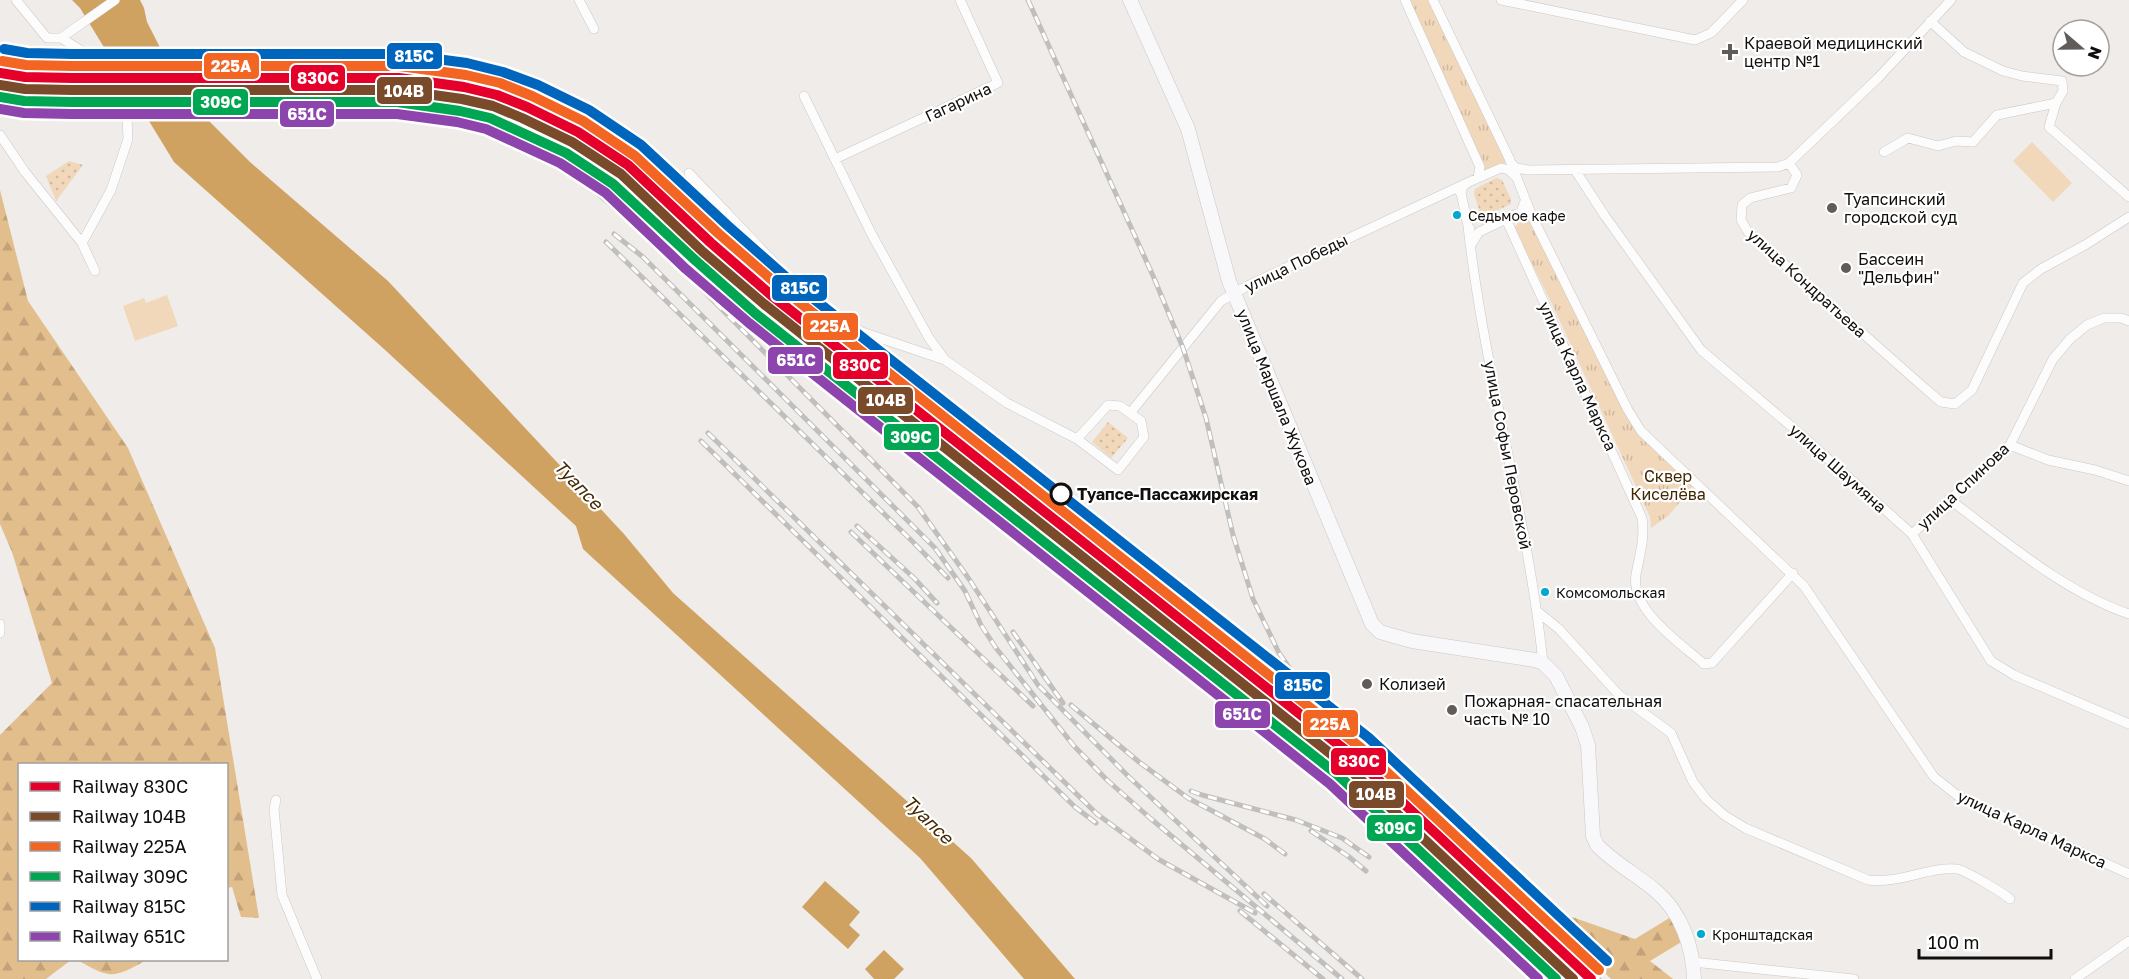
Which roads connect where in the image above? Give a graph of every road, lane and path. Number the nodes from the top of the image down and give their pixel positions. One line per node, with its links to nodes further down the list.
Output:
1 (16, 0): 13 (street)
2 (115, 0): 13 (street)
3 (579, 0): 12 (street)
4 (960, 0): 18 (street, Гагарина)
5 (1130, 0): 36 (main road, улица Маршала Жукова)
6 (1405, 0): 23 (street)
7 (1433, 0): 21 (street, улица Карла Маркса)
8 (1501, 0): 9 (street)
9 (1743, 0)
10 (1951, 0): 11 (street)
11 (1930, 21): 15 (street); 19 (street)
12 (594, 29)
13 (61, 38): 33 (street)
14 (804, 96): 18 (street)
15 (2056, 103): 17 (street); 25 (street)
16 (0, 135): 33 (street)
17 (1884, 152)
18 (835, 159): 38 (street)
19 (1789, 163): 20 (street); 29 (street, улица Кондратьева)
20 (1575, 170): 21 (street); 44 (street, улица Шаумяна)
21 (1517, 171): 23 (street); 26 (street, улица Карла Маркса)
22 (688, 173): 38 (street)
23 (1473, 180): 24 (street)
24 (1457, 191): 31 (street, улица Софьи Перовской); 36 (street, улица Победы)
25 (2129, 197)
26 (1525, 200): 27 (street); 28 (street, улица Карла Маркса)
27 (1521, 212): 28 (street); 30 (street)
28 (1532, 216): 45 (street, улица Карла Маркса)
29 (2129, 217)
30 (1506, 219): 32 (street); 45 (street, улица Карла Маркса)
31 (1468, 226): 32 (street); 34 (street, улица Софьи Перовской)
32 (1484, 229): 34 (street)
33 (82, 243): 35 (street)
34 (1470, 246): 46 (street, улица Софьи Перовской)
35 (95, 271)
36 (1234, 292): 39 (street, улица Победы); 50 (main road, улица Маршала Жукова)
37 (2129, 321): 41 (street, улица Спинова)
38 (945, 360): 40 (street)
39 (1131, 412): 40 (street); 40 (street)
40 (1077, 439)
41 (2010, 445): 42 (street); 43 (street, улица Спинова)
42 (2129, 481)
43 (1949, 499): 44 (street, улица Спинова); 47 (street)
44 (1912, 534): 51 (street, улица Шаумяна)
45 (1793, 573): 53 (street, улица Карла Маркса)
46 (1538, 612): 50 (street, улица Софьи Перовской); 54 (street)
47 (2129, 614)
48 (0, 624): 49 (street)
49 (0, 633)
50 (1543, 663): 56 (main road)
51 (2129, 724)
52 (276, 800): 57 (street)
53 (2129, 874)
54 (2010, 899)
55 (2129, 941): 60 (street)
56 (1694, 962): 58 (main road); 59 (street)
57 (317, 979)
58 (1694, 979)
59 (1854, 979)
60 (2074, 979)

